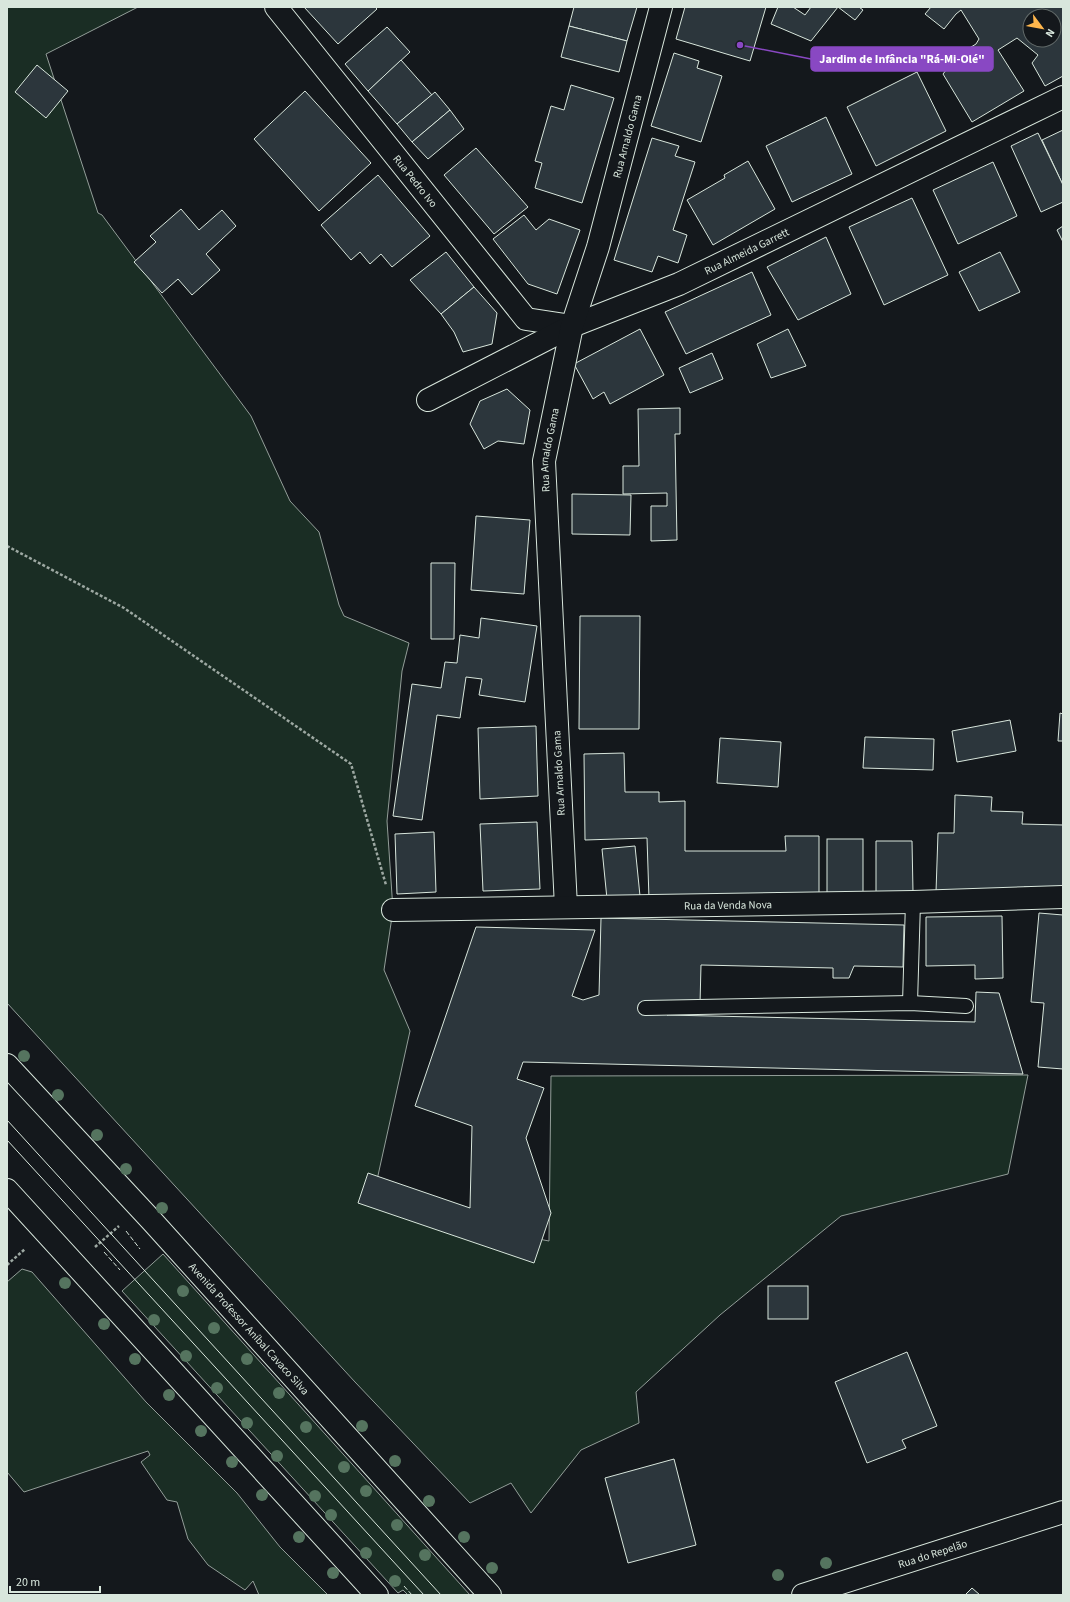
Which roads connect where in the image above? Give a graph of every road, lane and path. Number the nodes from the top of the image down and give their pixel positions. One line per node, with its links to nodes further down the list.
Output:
1 (276, 7): 4 (street, Rua Pedro Ivo)
2 (660, 7): 4 (street, Rua Arnaldo Gama)
3 (1063, 97): 4 (street, Rua Almeida Garrett)
4 (572, 326): 5 (street, Rua Almeida Garrett); 9 (street, Rua Arnaldo Gama)
5 (428, 400)
6 (7, 546): 10 (path)
7 (1063, 897): 8 (street, Rua da Venda Nova)
8 (913, 902): 9 (street, Rua da Venda Nova); 11 (lane)
9 (566, 907): 10 (street, Rua da Venda Nova)
10 (393, 910)
11 (910, 1003): 12 (lane); 13 (lane)
12 (966, 1006)
13 (645, 1008)
14 (7, 1065): 20 (street, Avenida Professor Aníbal Cavaco Silva)
15 (7, 1190): 19 (street)
16 (120, 1225): 17 (path)
17 (91, 1250)
18 (1063, 1512): 21 (street, Rua do Repelão)
19 (378, 1595)
20 (490, 1595)
21 (803, 1595)

